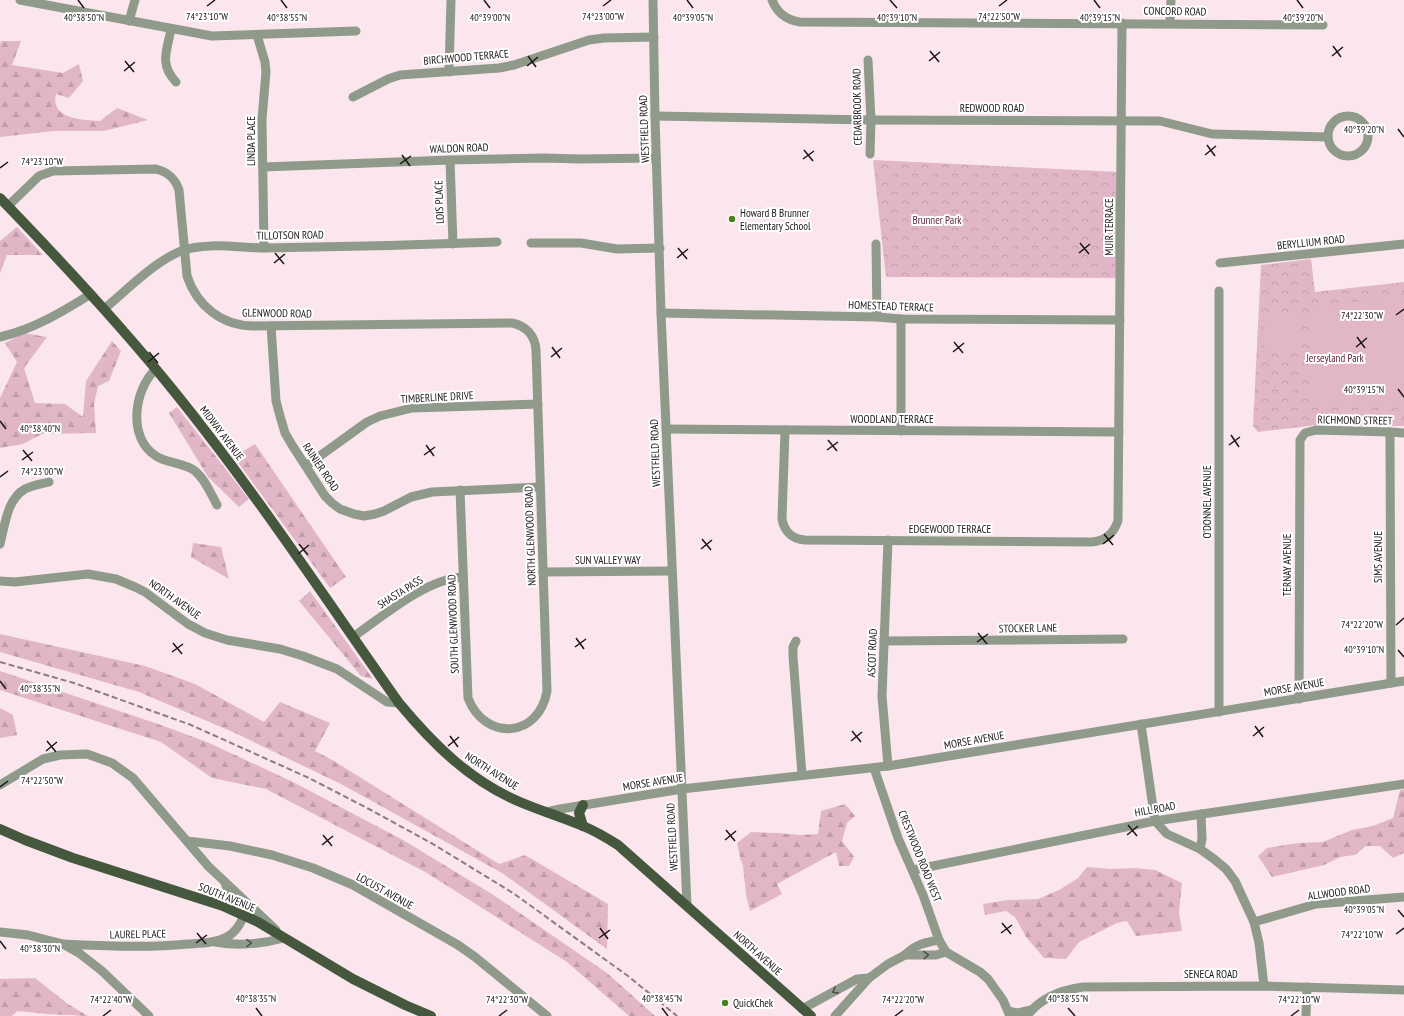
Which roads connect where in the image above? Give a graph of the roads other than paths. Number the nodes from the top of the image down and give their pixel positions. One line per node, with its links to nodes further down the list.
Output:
1 (20, 0): 7 (street)
2 (135, 0): 7 (street)
3 (451, 0): 16 (street)
4 (653, 0): 14 (street, WESTFIELD ROAD)
5 (772, 0): 8 (street, CONCORD ROAD)
6 (1171, 0): 9 (street)
7 (129, 21): 11 (street)
8 (1122, 23): 9 (street, CONCORD ROAD); 21 (street, MUIR TERRACE)
9 (1170, 23): 10 (street, CONCORD ROAD)
10 (1323, 25)
11 (171, 29): 13 (street); 17 (street)
12 (356, 31): 13 (street)
13 (257, 35): 26 (street, LINDA PLACE)
14 (654, 37): 16 (street, BIRCHWOOD TERRACE); 19 (street, WESTFIELD ROAD)
15 (868, 60): 20 (street, CEDARBROOK ROAD)
16 (449, 72): 18 (street, BIRCHWOOD TERRACE)
17 (176, 82)
18 (353, 97)
19 (655, 116): 20 (street, REDWOOD ROAD); 24 (street, WESTFIELD ROAD)
20 (871, 120): 21 (street, REDWOOD ROAD); 23 (street, CEDARBROOK ROAD)
21 (1122, 121): 22 (street, REDWOOD ROAD); 44 (street, MUIR TERRACE)
22 (1328, 137): 22 (street)
23 (870, 154)
24 (656, 158): 25 (street, WALDON ROAD); 35 (street, WESTFIELD ROAD)
25 (450, 160): 26 (street, WALDON ROAD); 31 (street, LOIS PLACE)
26 (263, 167): 34 (street, LINDA PLACE)
27 (0, 198): 28 (main road, MIDWAY AVENUE)
28 (8, 206): 36 (street, GLENWOOD ROAD); 39 (main road, MIDWAY AVENUE)
29 (496, 242): 31 (street, TILLOTSON ROAD)
30 (531, 243): 35 (street)
31 (452, 244): 34 (street, TILLOTSON ROAD)
32 (876, 244): 42 (street)
33 (1404, 244): 37 (street, BERYLLIUM ROAD)
34 (264, 248): 36 (street, TILLOTSON ROAD)
35 (660, 248): 41 (street, WESTFIELD ROAD)
36 (185, 250): 40 (street, TILLOTSON ROAD); 45 (street, GLENWOOD ROAD)
37 (1220, 263)
38 (1219, 291): 76 (street, O'DONNEL AVENUE)
39 (91, 294): 40 (main road, MIDWAY AVENUE); 47 (street)
40 (104, 309): 48 (main road, MIDWAY AVENUE)
41 (661, 313): 42 (street, HOMESTEAD TERRACE); 50 (street, WESTFIELD ROAD)
42 (877, 317): 43 (street, HOMESTEAD TERRACE)
43 (901, 319): 44 (street, HOMESTEAD TERRACE); 52 (street)
44 (1120, 320): 53 (street, MUIR TERRACE)
45 (272, 326): 46 (street, GLENWOOD ROAD); 57 (street, RAINIER ROAD)
46 (525, 328): 49 (street, NORTH GLENWOOD ROAD)
47 (0, 337)
48 (156, 369): 61 (street); 68 (main road, MIDWAY AVENUE)
49 (538, 404): 57 (street, TIMBERLINE DRIVE); 59 (street, NORTH GLENWOOD ROAD)
50 (666, 429): 51 (street, WOODLAND TERRACE); 65 (street, WESTFIELD ROAD)
51 (785, 430): 52 (street, WOODLAND TERRACE); 62 (street, EDGEWOOD TERRACE)
52 (901, 431): 53 (street, WOODLAND TERRACE)
53 (1119, 432): 62 (street, EDGEWOOD TERRACE)
54 (1390, 432): 55 (street, RICHMOND STREET); 56 (street, RICHMOND STREET); 73 (street, SIMS AVENUE)
55 (1305, 433): 74 (street, TERNAY AVENUE)
56 (1404, 433)
57 (306, 466): 60 (street, RAINIER ROAD)
58 (50, 482): 63 (street)
59 (540, 487): 60 (street, RAINIER ROAD); 64 (street, NORTH GLENWOOD ROAD)
60 (460, 490): 66 (street, SOUTH GLENWOOD ROAD)
61 (217, 505)
62 (888, 540): 71 (street, ASCOT ROAD)
63 (0, 544)
64 (543, 572): 65 (street, SUN VALLEY WAY); 78 (street, NORTH GLENWOOD ROAD)
65 (672, 572): 84 (street, WESTFIELD ROAD)
66 (463, 577): 68 (street, SHASTA PASS); 78 (street, SOUTH GLENWOOD ROAD)
67 (0, 581): 75 (street, NORTH AVENUE)
68 (353, 637): 75 (main road, MIDWAY AVENUE)
69 (1123, 639): 71 (street, STOCKER LANE)
70 (796, 641): 81 (street)
71 (884, 641): 79 (street, ASCOT ROAD)
72 (1404, 681): 73 (street, MORSE AVENUE)
73 (1391, 683): 74 (street, MORSE AVENUE)
74 (1298, 699): 76 (street, MORSE AVENUE)
75 (399, 702): 86 (main road, NORTH AVENUE)
76 (1219, 712): 77 (street, MORSE AVENUE)
77 (1141, 724): 79 (street, MORSE AVENUE); 88 (street)
78 (512, 728)
79 (888, 766): 80 (street, MORSE AVENUE)
80 (874, 768): 81 (street, MORSE AVENUE); 93 (street, CRESTWOOD ROAD WEST)
81 (802, 775): 84 (street, MORSE AVENUE)
82 (1404, 784): 87 (street, HILL ROAD)
83 (0, 785): 91 (street)
84 (682, 789): 85 (street, MORSE AVENUE); 96 (street, WESTFIELD ROAD)
85 (583, 805): 86 (street, MORSE AVENUE); 89 (main road)
86 (546, 812): 89 (main road, NORTH AVENUE)
87 (1201, 814): 88 (street, HILL ROAD); 92 (street)
88 (1155, 821): 92 (street); 93 (street, HILL ROAD)
89 (582, 826): 96 (main road, NORTH AVENUE)
90 (0, 829): 97 (main road, SOUTH AVENUE)
91 (187, 841): 94 (street); 116 (street, LOCUST AVENUE)
92 (1200, 849): 99 (street)
93 (913, 870): 102 (street, CRESTWOOD ROAD WEST)
94 (225, 882): 97 (street); 101 (street)
95 (1404, 897): 99 (street, ALLWOOD ROAD)
96 (687, 905): 111 (main road, NORTH AVENUE)
97 (223, 906): 98 (main road, SOUTH AVENUE)
98 (244, 916): 101 (main road, SOUTH AVENUE); 103 (street, LAUREL PLACE)
99 (1254, 922): 108 (street)
100 (0, 932): 104 (street)
101 (284, 938): 103 (street, LAUREL PLACE, one-way to 101); 114 (main road, SOUTH AVENUE)
102 (939, 940): 105 (street, CRESTWOOD ROAD WEST); 106 (street)
103 (214, 942): 104 (street, LAUREL PLACE)
104 (63, 944): 115 (street)
105 (946, 952): 106 (street, one-way to 105); 113 (street)
106 (905, 955): 107 (street)
107 (869, 978): 111 (street, one-way to 111); 118 (street)
108 (1264, 986): 109 (street, SENECA ROAD); 112 (street, SENECA ROAD)
109 (1307, 987): 110 (street, SENECA ROAD); 119 (street)
110 (1404, 990)
111 (802, 1008): 117 (main road, NORTH AVENUE)
112 (1029, 1013): 113 (street)
113 (1009, 1014)
114 (424, 1015)
115 (148, 1016)
116 (547, 1016)
117 (811, 1016)
118 (835, 1016)
119 (1306, 1016)

